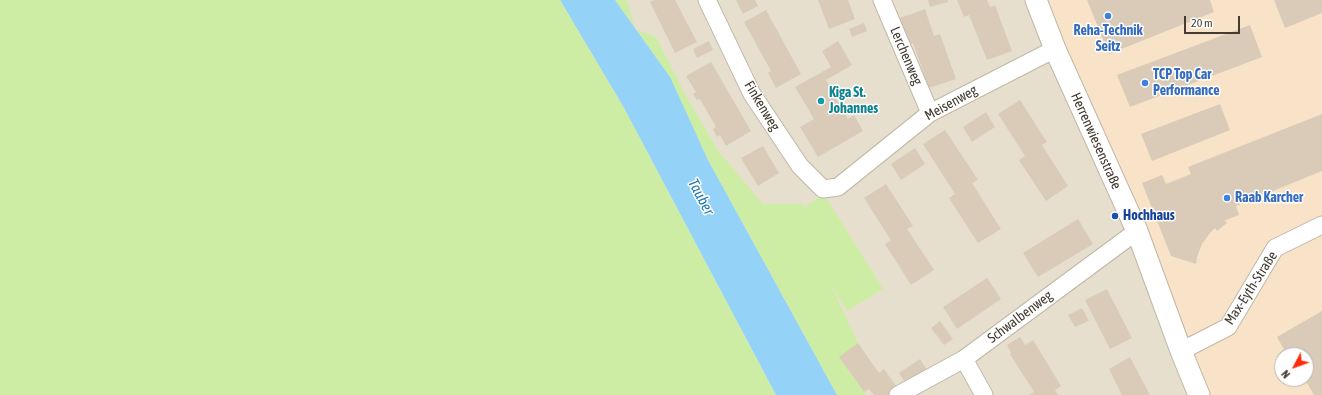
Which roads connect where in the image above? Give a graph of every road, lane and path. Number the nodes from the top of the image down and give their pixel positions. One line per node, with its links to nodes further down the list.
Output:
1 (707, 0): 6 (street, Finkenweg)
2 (882, 0): 5 (street, Lerchenweg)
3 (1036, 0): 4 (street, Herrenwiesenstraße)
4 (1054, 49): 5 (street, Meisenweg); 8 (street, Herrenwiesenstraße)
5 (930, 113): 6 (street, Meisenweg)
6 (838, 187)
7 (1322, 225): 9 (street, Max-Eyth-Straße)
8 (1137, 231): 9 (street, Herrenwiesenstraße); 10 (street, Schwalbenweg)
9 (1180, 351): 13 (street, Herrenwiesenstraße)
10 (964, 360): 11 (street, Schwalbenweg); 12 (street)
11 (898, 395)
12 (984, 395)
13 (1199, 395)

